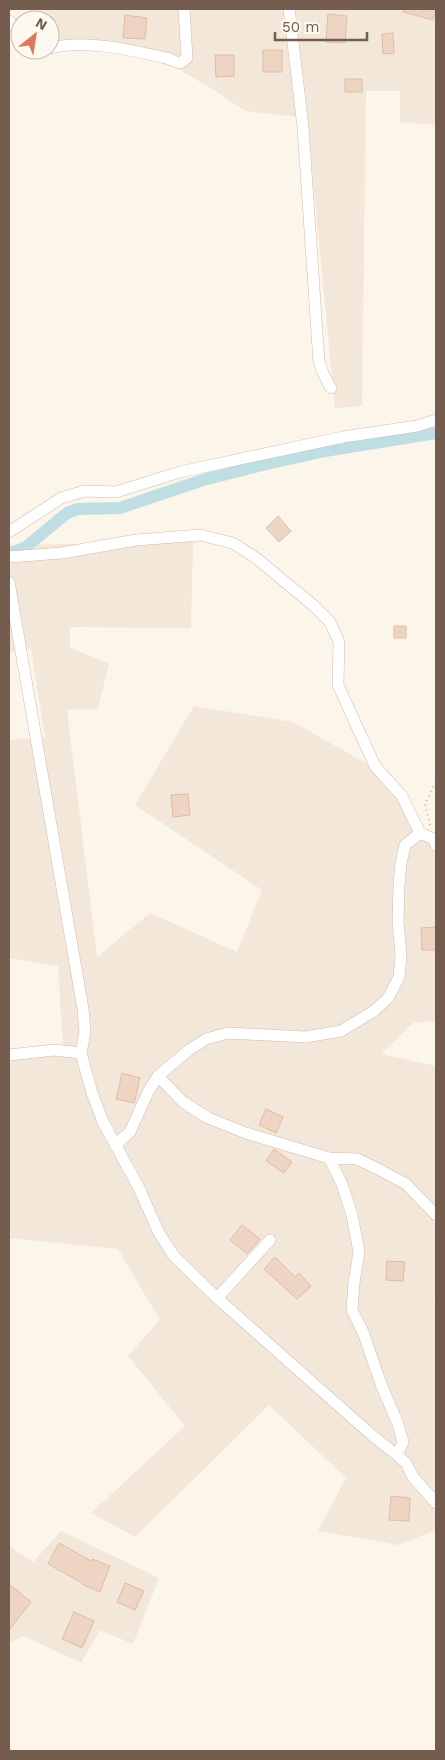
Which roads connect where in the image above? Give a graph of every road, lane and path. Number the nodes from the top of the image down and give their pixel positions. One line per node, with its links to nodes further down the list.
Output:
1 (184, 9): 3 (street)
2 (289, 9): 4 (street)
3 (60, 46)
4 (332, 388)
5 (436, 420): 6 (street)
6 (9, 532)
7 (9, 557): 10 (street)
8 (9, 582): 12 (street)
9 (436, 782): 11 (path)
10 (420, 833): 11 (street); 14 (street)
11 (435, 842)
12 (81, 1053): 13 (street); 15 (street)
13 (9, 1055)
14 (158, 1076): 15 (street); 16 (street)
15 (115, 1146): 19 (street)
16 (329, 1158): 17 (street); 20 (street)
17 (436, 1215)
18 (270, 1240): 19 (street)
19 (217, 1298): 20 (street)
20 (397, 1455): 21 (street)
21 (436, 1503)

